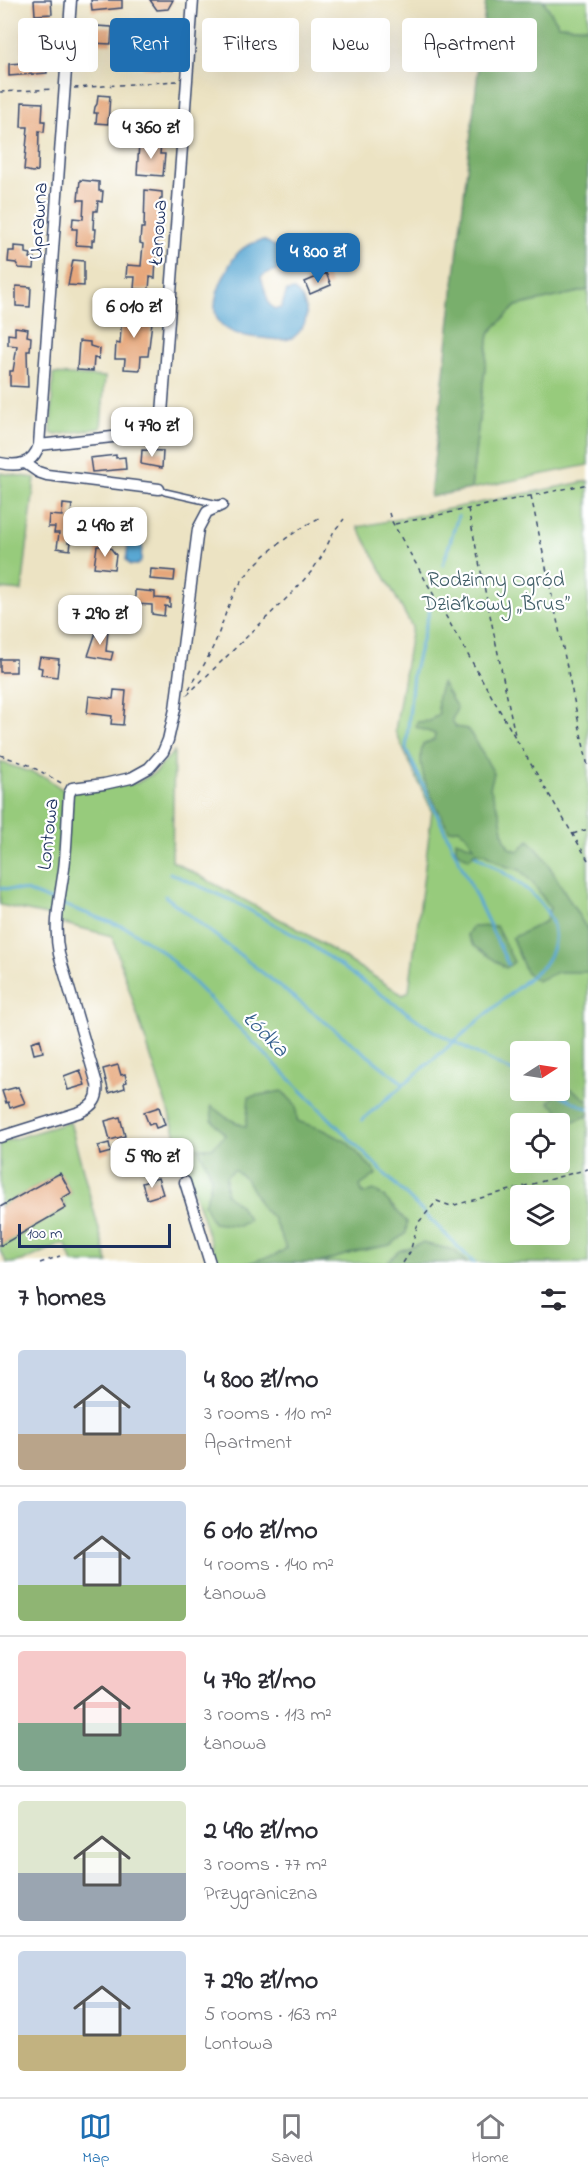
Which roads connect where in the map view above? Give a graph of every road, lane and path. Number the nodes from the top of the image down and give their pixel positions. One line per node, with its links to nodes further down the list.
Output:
1 (71, 0): 4 (street, Uprawna)
2 (193, 0): 3 (street, Łanowa)
3 (187, 80): 4 (path); 6 (street, Łanowa)
4 (66, 88): 5 (path); 6 (street, Uprawna)
5 (0, 92)
6 (39, 445): 7 (street)
7 (25, 462): 8 (street); 10 (street)
8 (0, 463)
9 (588, 484): 11 (path)
10 (159, 489): 12 (lane)
11 (531, 496): 13 (path); 20 (path)
12 (222, 505): 21 (street, Lontowa)
13 (468, 509): 17 (path); 18 (path)
14 (389, 513): 17 (path)
15 (319, 518): 16 (path)
16 (344, 519)
17 (393, 524): 18 (path)
18 (516, 739): 23 (path)
19 (0, 755): 21 (path)
20 (588, 767)
21 (72, 788): 25 (street, Lontowa)
22 (588, 829): 23 (path)
23 (573, 834): 24 (path)
24 (588, 860)
25 (0, 1137)
26 (588, 1169): 31 (path)
27 (185, 1182): 30 (street)
28 (60, 1256): 29 (path)
29 (40, 1263)
30 (210, 1263)
31 (403, 1263)

